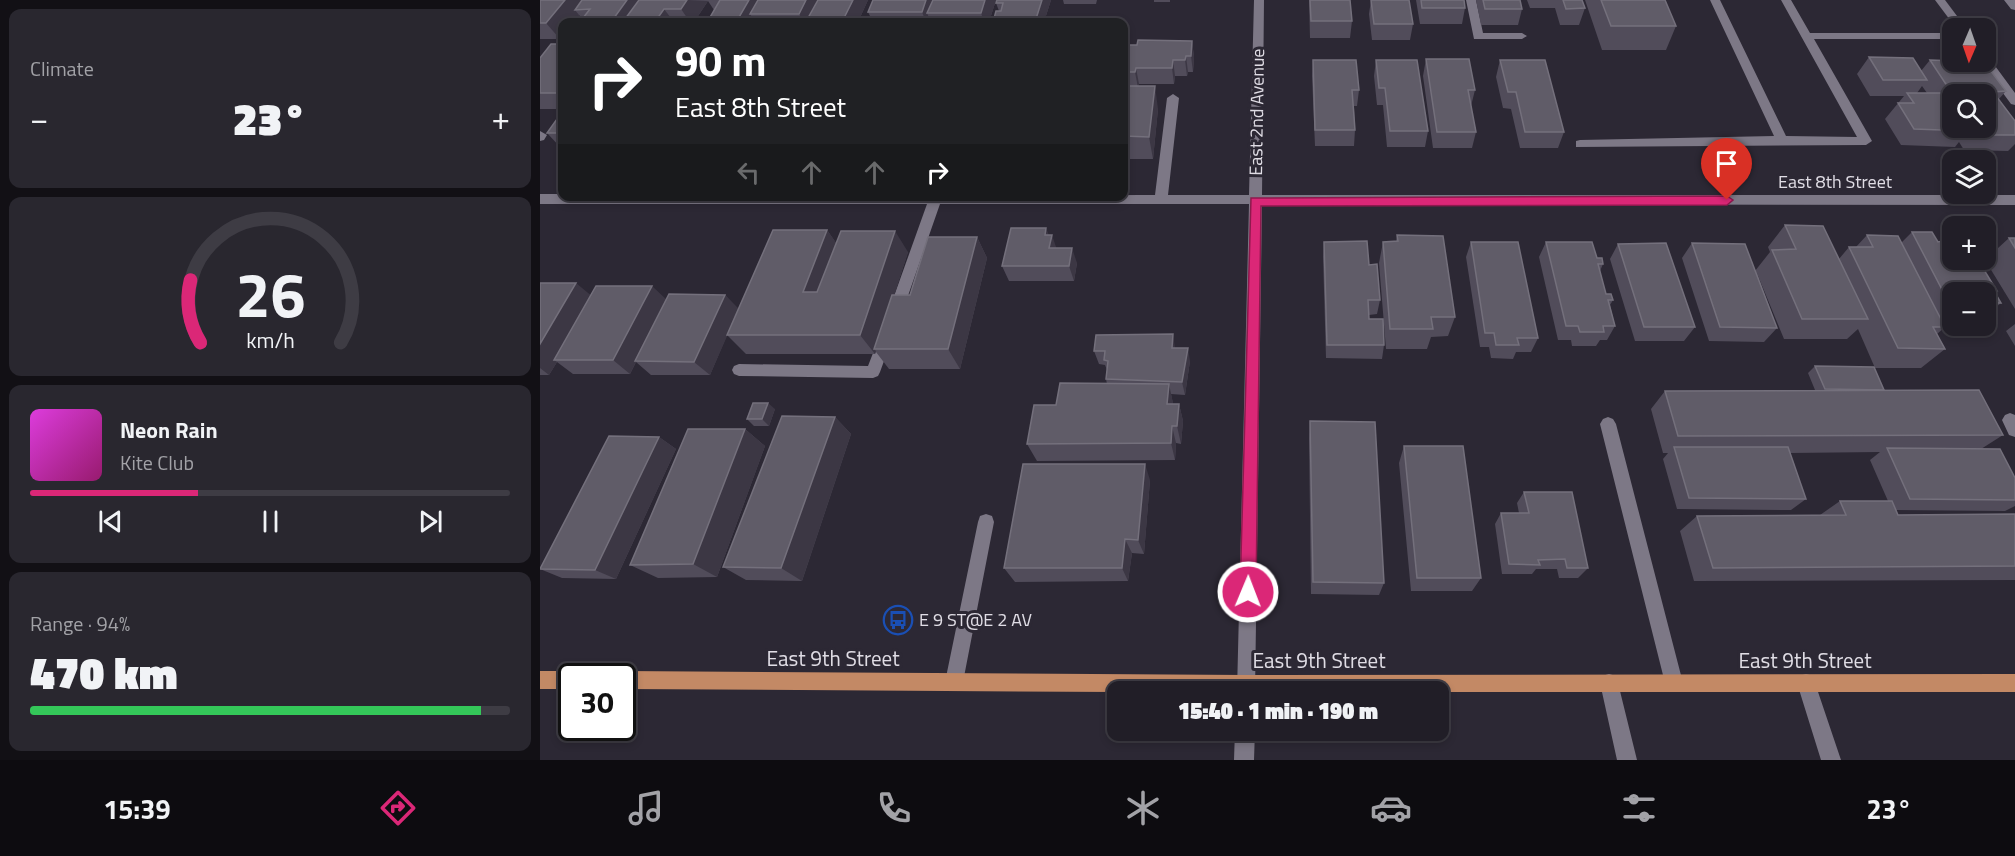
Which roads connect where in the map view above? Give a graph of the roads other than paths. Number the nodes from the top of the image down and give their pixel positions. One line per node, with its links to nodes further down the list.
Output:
1 (1259, 0): 23 (street, East 2nd Avenue)
2 (1471, 0): 9 (street)
3 (1715, 0): 15 (street)
4 (1786, 0): 10 (street)
5 (1940, 0): 8 (street)
6 (2009, 0): 7 (street)
7 (2015, 7)
8 (1954, 18)
9 (1522, 36)
10 (1807, 36): 11 (street); 15 (street)
11 (1942, 36)
12 (1993, 72): 14 (street)
13 (1173, 98): 22 (street)
14 (2015, 101)
15 (1782, 140): 16 (street)
16 (1580, 144)
17 (540, 199): 18 (street, East 8th Street)
18 (558, 199)
19 (2015, 200): 23 (street, East 8th Street)
20 (935, 201): 24 (street)
21 (1128, 201): 22 (street, East 8th Street)
22 (1161, 201): 23 (street, East 8th Street)
23 (1256, 201): 30 (street, East 2nd Avenue)
24 (739, 370)
25 (1608, 424): 33 (street)
26 (986, 522): 31 (street)
27 (540, 680): 28 (main road)
28 (558, 680)
29 (636, 680): 31 (main road, East 9th Street)
30 (1246, 681)
31 (954, 682): 36 (main road, East 9th Street)
32 (1609, 683): 33 (main road, East 9th Street); 37 (main road, East 9th Street); 40 (street)
33 (1674, 683): 34 (main road, East 9th Street)
34 (1806, 683): 35 (main road, East 9th Street); 41 (street)
35 (2015, 683)
36 (1107, 685)
37 (1449, 685)
38 (1245, 741): 39 (street)
39 (1245, 760)
40 (1627, 760)
41 (1831, 760)

